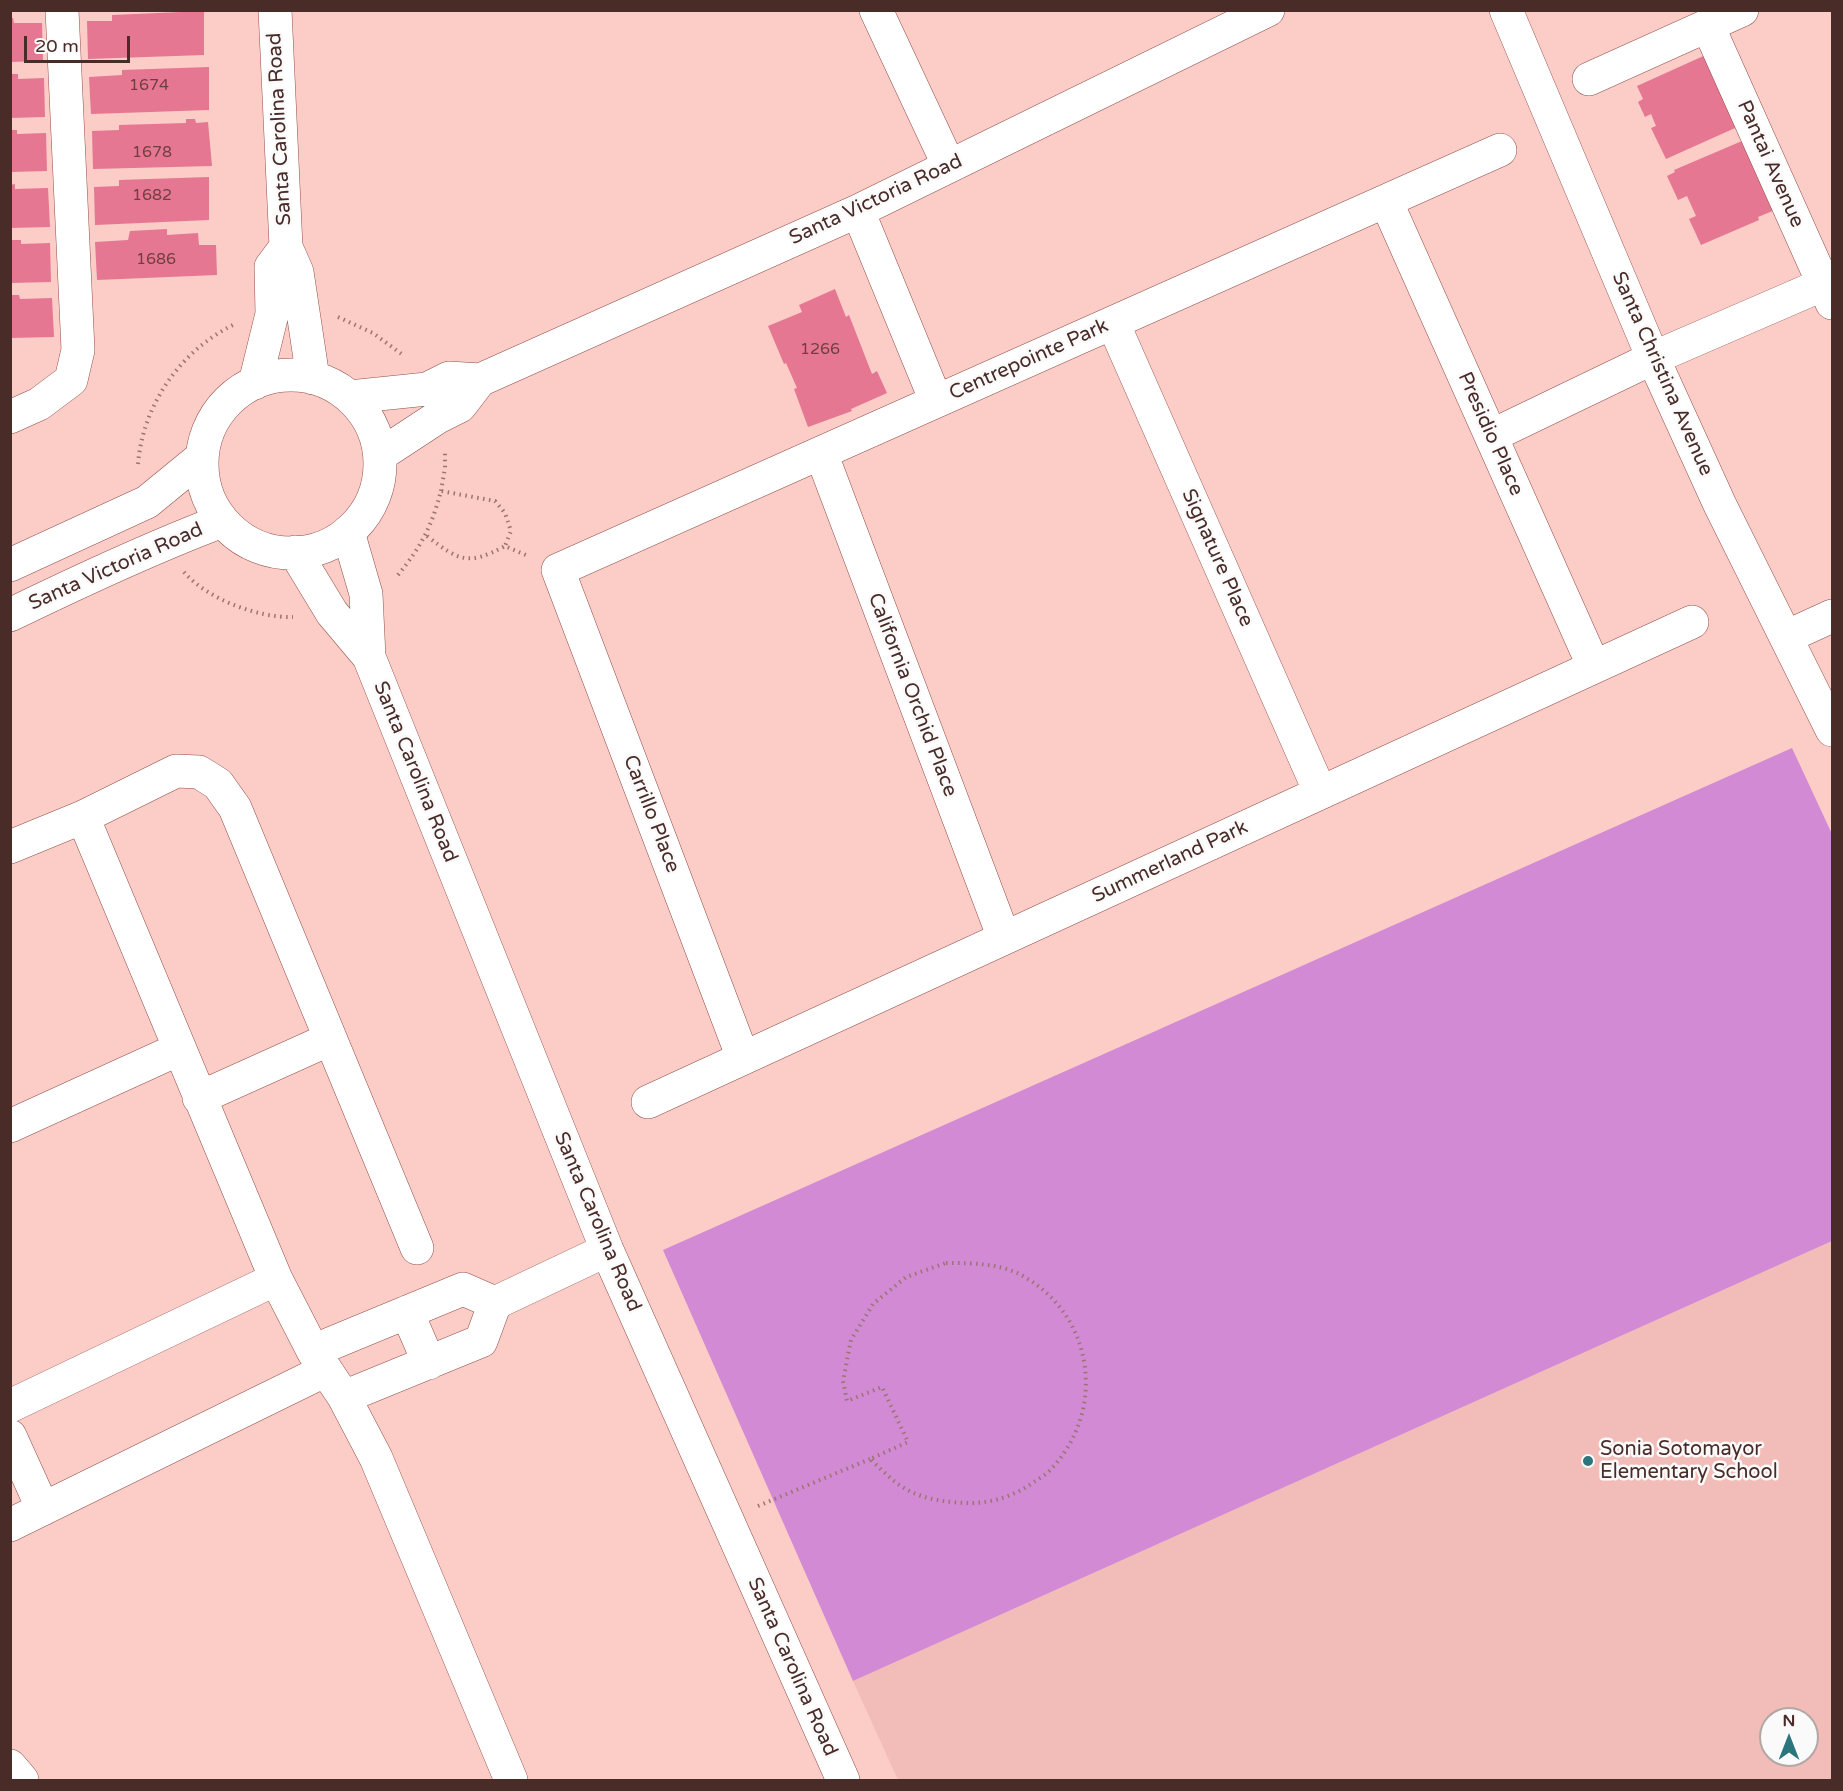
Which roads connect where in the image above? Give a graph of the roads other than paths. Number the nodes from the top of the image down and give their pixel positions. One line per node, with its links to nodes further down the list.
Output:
1 (62, 10): 22 (street)
2 (275, 10): 13 (street, Santa Carolina Road)
3 (876, 10): 10 (street)
4 (1268, 10): 10 (street, Santa Victoria Road)
5 (1506, 10): 16 (street, Santa Christina Avenue)
6 (1742, 10): 7 (street)
7 (1708, 26): 8 (street); 14 (street, Pantai Avenue)
8 (1589, 80)
9 (1500, 150): 11 (street, Centrepointe Park)
10 (949, 166): 12 (street, Santa Victoria Road)
11 (1386, 201): 15 (street, Centrepointe Park); 23 (street, Presidio Place)
12 (858, 211): 18 (street, Santa Victoria Road); 21 (street)
13 (286, 247): 17 (street, Santa Carolina Road); 19 (street, Santa Carolina Road)
14 (1828, 293): 16 (street)
15 (1113, 323): 21 (street, Centrepointe Park); 39 (street, Signature Place)
16 (1653, 358): 23 (street); 35 (street, Santa Christina Avenue)
17 (313, 378): 19 (street); 20 (street)
18 (480, 380): 20 (street, Santa Victoria Road); 25 (street, Santa Victoria Road)
19 (255, 382): 26 (street)
20 (350, 397): 25 (street)
21 (936, 401): 24 (street, Centrepointe Park)
22 (10, 417)
23 (1491, 436): 37 (street, Presidio Place)
24 (821, 453): 31 (street, Centrepointe Park); 42 (street, California Orchid Place)
25 (380, 455): 28 (street)
26 (202, 458): 27 (street); 30 (street)
27 (222, 520): 29 (street); 32 (street, Santa Victoria Road)
28 (348, 532): 29 (street); 36 (street, Santa Carolina Road)
29 (295, 552): 36 (street, Santa Carolina Road)
30 (10, 565)
31 (558, 570): 45 (street, Carrillo Place)
32 (10, 615)
33 (1833, 616): 35 (street)
34 (1692, 622): 37 (street, Summerland Park)
35 (1786, 637): 38 (street, Santa Christina Avenue)
36 (369, 657): 50 (street, Santa Carolina Road)
37 (1594, 667): 39 (street, Summerland Park)
38 (1833, 730)
39 (1320, 792): 42 (street, Summerland Park)
40 (83, 816): 41 (street); 43 (street); 44 (street)
41 (10, 847)
42 (1004, 938): 45 (street, Summerland Park)
43 (330, 1039): 46 (street); 49 (street)
44 (179, 1049): 46 (street); 48 (street)
45 (744, 1058): 47 (street, Summerland Park)
46 (199, 1098): 51 (street)
47 (648, 1102)
48 (10, 1126)
49 (417, 1248)
50 (607, 1251): 52 (street); 64 (street, Santa Carolina Road)
51 (276, 1279): 54 (street); 57 (street)
52 (495, 1303): 53 (street); 55 (street)
53 (407, 1312): 54 (street); 55 (street)
54 (320, 1360): 56 (street); 59 (street)
55 (429, 1363): 56 (street)
56 (344, 1397): 63 (street)
57 (10, 1406)
58 (10, 1436): 59 (street)
59 (43, 1509): 60 (street)
60 (10, 1525)
61 (10, 1766): 62 (street)
62 (22, 1780)
63 (512, 1780)
64 (843, 1780)

